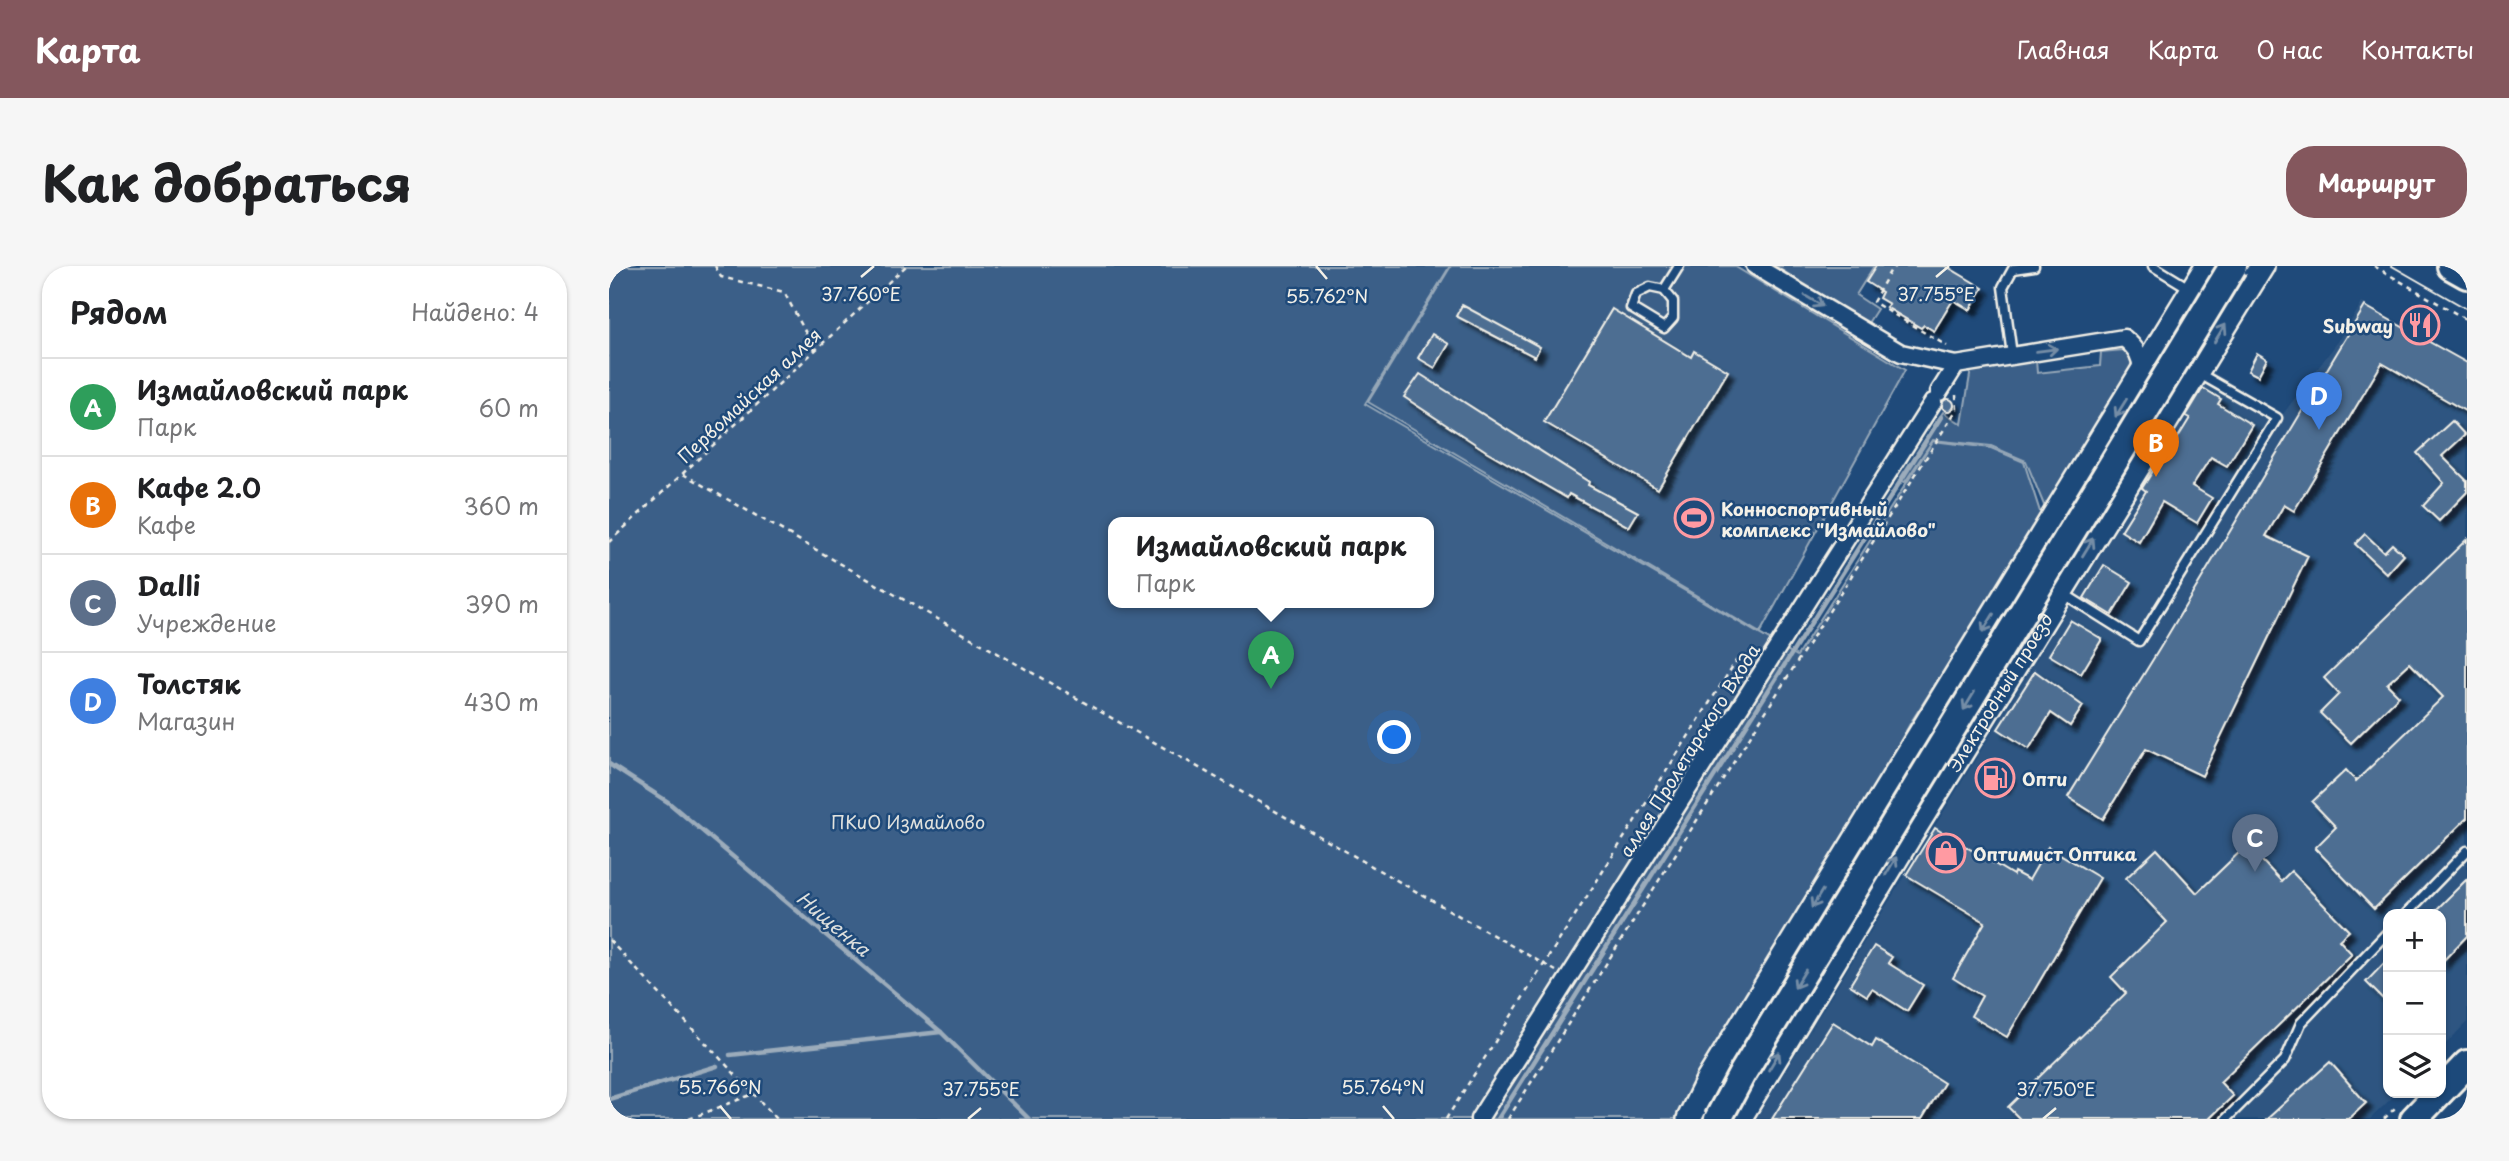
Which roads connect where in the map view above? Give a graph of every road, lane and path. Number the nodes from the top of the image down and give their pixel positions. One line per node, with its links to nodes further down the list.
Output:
1 (715, 266): 17 (path)
2 (906, 266): 17 (path, Первомайская аллея)
3 (1679, 266): 15 (lane)
4 (1755, 266): 19 (street, one-way to 19)
5 (2034, 266): 18 (lane)
6 (2153, 266): 14 (lane)
7 (2207, 266): 14 (street)
8 (2233, 266): 45 (main road, one-way to 45, bridge)
9 (2262, 266): 20 (street, Электродный проезд, one-way to 9)
10 (2374, 266): 16 (path)
11 (2451, 266): 13 (main road)
12 (1896, 268): 19 (path)
13 (2467, 275)
14 (2192, 289): 21 (street)
15 (1664, 290): 15 (lane)
16 (2467, 320)
17 (815, 351): 22 (path, Первомайская аллея)
18 (2012, 355): 19 (street); 21 (street, one-way to 21)
19 (1956, 365): 26 (street, аллея Пролетарского Входа); 43 (path)
20 (2196, 372): 25 (street, Электродный проезд, one-way to 20); 25 (lane)
21 (2141, 376): 24 (street, one-way to 24)
22 (683, 474): 23 (path, Первомайская аллея); 33 (path)
23 (609, 542)
24 (2011, 586): 25 (street); 27 (street, one-way to 27)
25 (2055, 601): 28 (street, Электродный проезд)
26 (1782, 639): 33 (path); 34 (street, аллея Пролетарского Входа)
27 (1867, 818): 28 (street); 44 (street, one-way to 44)
28 (1908, 839): 46 (street, Электродный проезд, one-way to 28)
29 (2467, 851): 30 (lane)
30 (2411, 909)
31 (2383, 937): 47 (lane)
32 (609, 940): 37 (path)
33 (1544, 964): 34 (path); 41 (path)
34 (1568, 978): 42 (street, аллея Пролетарского Входа)
35 (2467, 1064): 36 (main road)
36 (2446, 1086)
37 (754, 1094): 39 (path); 40 (path)
38 (2434, 1098): 48 (main road)
39 (689, 1119)
40 (777, 1119)
41 (1446, 1119)
42 (1479, 1119)
43 (1508, 1119)
44 (1689, 1119)
45 (1718, 1119)
46 (1739, 1119)
47 (2226, 1119)
48 (2414, 1119)

